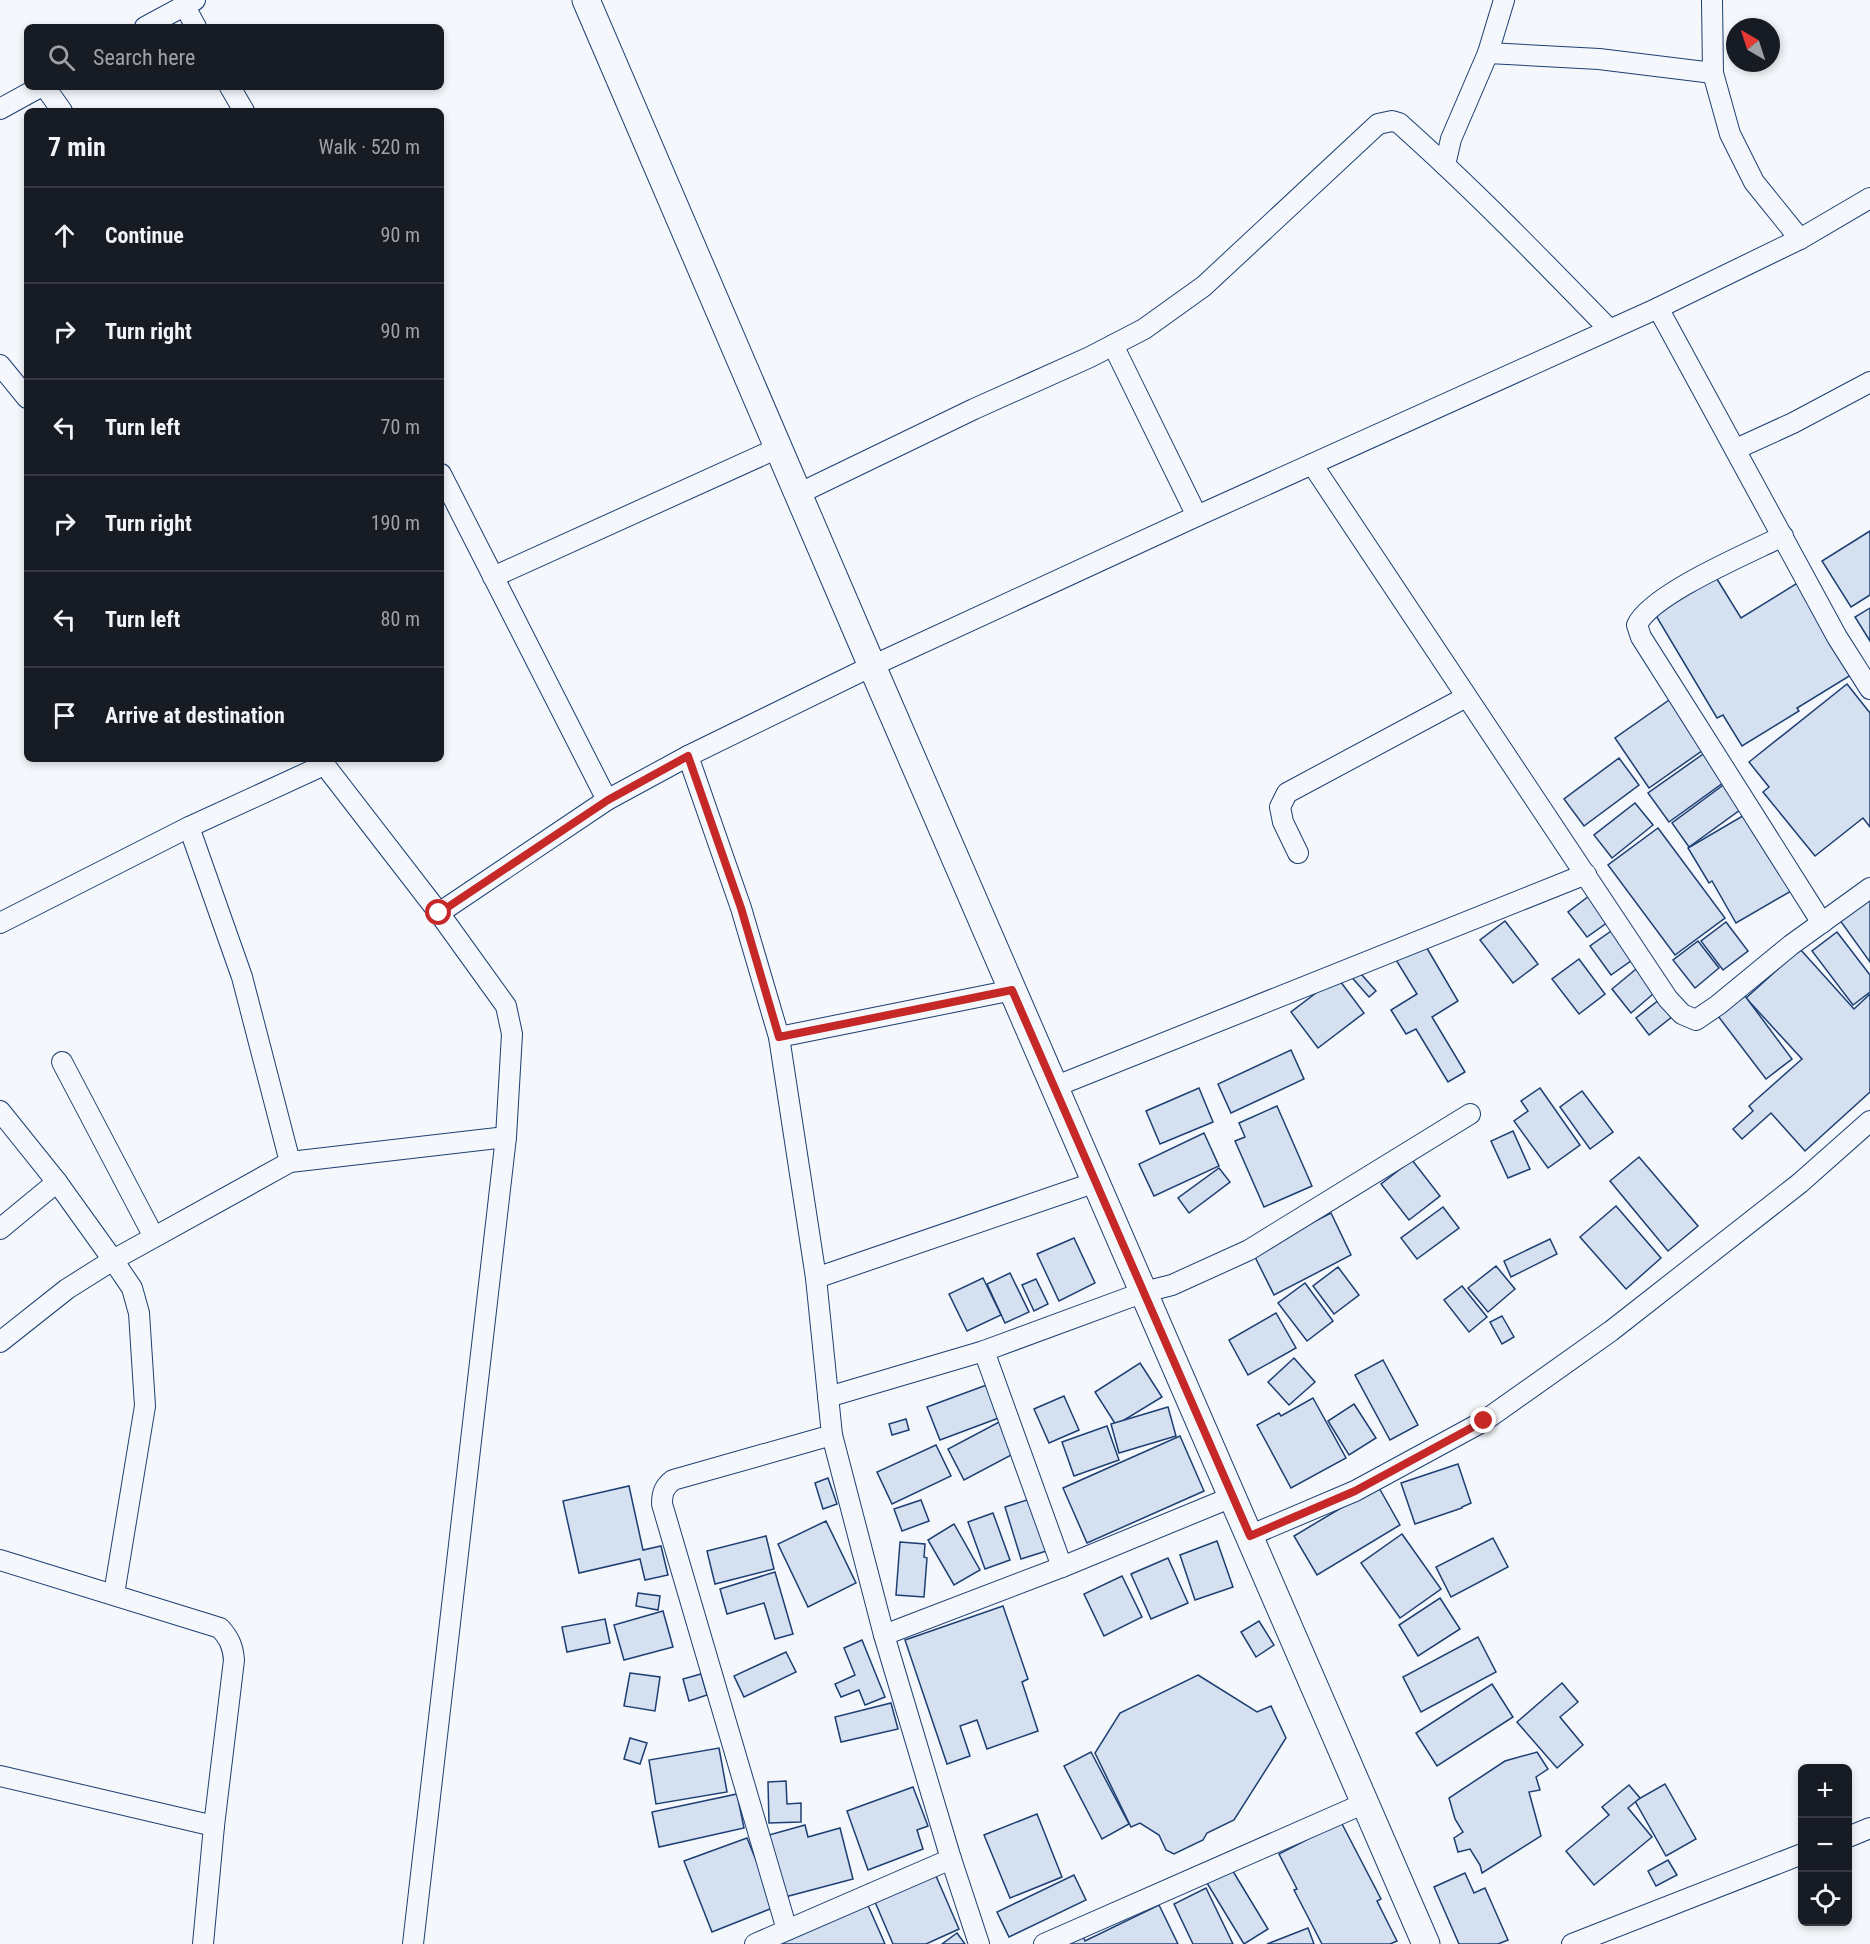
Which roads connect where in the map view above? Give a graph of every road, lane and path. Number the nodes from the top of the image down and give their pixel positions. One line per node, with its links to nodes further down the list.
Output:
1 (586, 0): 24 (main road)
2 (1504, 0): 7 (street)
3 (1712, 0): 8 (street)
4 (190, 3): 5 (street); 6 (street)
5 (151, 24)
6 (195, 24)
7 (1488, 53): 8 (street); 15 (street)
8 (1713, 73): 17 (street)
9 (35, 90): 14 (street)
10 (47, 90): 12 (street)
11 (232, 90): 13 (street)
12 (60, 108)
13 (242, 108)
14 (0, 110)
15 (1445, 165): 19 (street); 20 (street)
16 (1870, 198): 17 (street)
17 (1800, 239): 18 (street)
18 (1658, 308): 19 (street); 25 (street)
19 (1610, 329): 26 (street)
20 (1113, 345): 28 (street); 29 (street)
21 (0, 365): 23 (street)
22 (1870, 383): 25 (street)
23 (24, 394)
24 (778, 448): 28 (main road); 31 (street)
25 (1736, 449): 30 (street)
26 (1312, 464): 29 (street); 34 (street)
27 (444, 480): 31 (street)
28 (798, 494): 32 (main road)
29 (1197, 516): 32 (street)
30 (1783, 536): 33 (street); 44 (street)
31 (493, 577): 37 (street)
32 (872, 666): 35 (street); 45 (main road)
33 (1870, 689)
34 (1466, 697): 39 (street); 40 (street)
35 (688, 756): 37 (street); 46 (street)
36 (322, 762): 38 (street); 42 (street)
37 (608, 800): 42 (street)
38 (189, 826): 43 (street); 53 (street)
39 (1298, 854)
40 (1586, 873): 44 (street); 48 (street)
41 (1870, 888): 44 (street)
42 (439, 913): 52 (street)
43 (0, 923)
44 (1822, 923)
45 (1012, 990): 46 (street); 48 (main road)
46 (779, 1037): 59 (street)
47 (62, 1062): 57 (street)
48 (1054, 1086): 55 (main road)
49 (0, 1111): 54 (street)
50 (1470, 1114): 60 (street)
51 (1870, 1121): 66 (street)
52 (506, 1137): 53 (street); 80 (street)
53 (290, 1162): 57 (street)
54 (57, 1182): 56 (street); 58 (street)
55 (1096, 1182): 59 (street); 60 (main road)
56 (0, 1229)
57 (154, 1237): 58 (street)
58 (113, 1260): 61 (street); 69 (street)
59 (816, 1278): 63 (street)
60 (1144, 1293): 62 (street); 65 (main road)
61 (0, 1342)
62 (984, 1351): 63 (street); 68 (street)
63 (828, 1397): 64 (street)
64 (832, 1435): 70 (street); 78 (street)
65 (1232, 1497): 66 (main road); 68 (street)
66 (1250, 1536): 72 (main road)
67 (0, 1560): 69 (street)
68 (1062, 1567): 70 (street)
69 (114, 1594): 73 (street)
70 (884, 1635): 77 (street)
71 (0, 1776): 73 (street)
72 (1365, 1803): 83 (street); 84 (main road)
73 (214, 1826): 79 (street)
74 (1870, 1828): 75 (street)
75 (1852, 1835)
76 (1798, 1856): 85 (street)
77 (951, 1859): 78 (street); 82 (street)
78 (787, 1930): 81 (street)
79 (203, 1944)
80 (413, 1944)
81 (755, 1944)
82 (979, 1944)
83 (1044, 1944)
84 (1426, 1944)
85 (1572, 1944)

